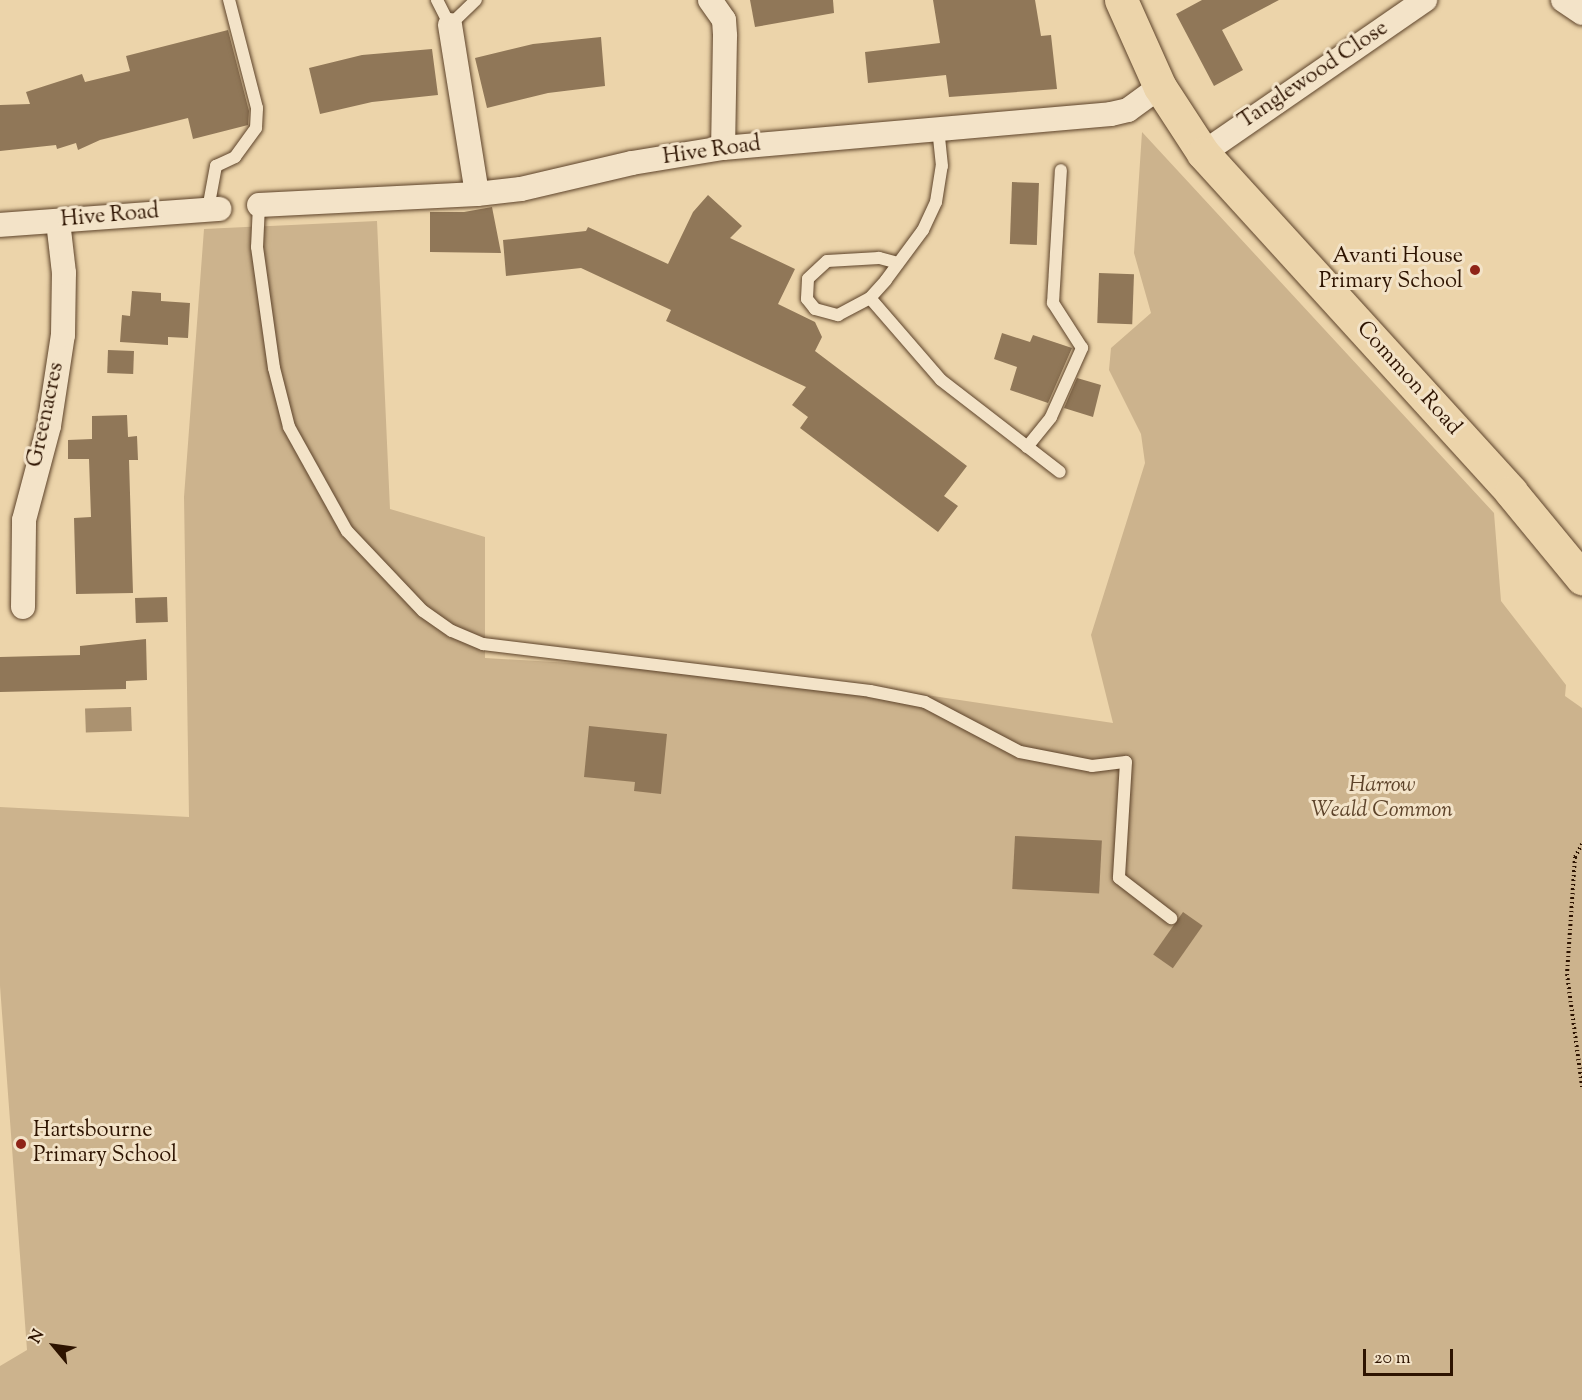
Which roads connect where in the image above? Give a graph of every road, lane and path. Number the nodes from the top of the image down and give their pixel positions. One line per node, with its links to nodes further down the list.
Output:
1 (229, 0): 17 (lane)
2 (436, 0): 9 (lane)
3 (476, 0): 9 (lane)
4 (710, 0): 12 (street)
5 (1121, 0): 10 (main road, Common Road)
6 (1425, 0): 13 (street, Tanglewood Close)
7 (1563, 0): 8 (street)
8 (1582, 12)
9 (450, 25): 15 (street)
10 (1160, 87): 11 (street, Hive Road); 13 (main road, Common Road)
11 (938, 128): 12 (street, Hive Road); 20 (lane)
12 (723, 148): 15 (street, Hive Road)
13 (1203, 153): 24 (main road, Common Road)
14 (1061, 170): 22 (lane)
15 (477, 194): 16 (street, Hive Road)
16 (259, 206): 27 (lane)
17 (213, 209): 18 (street, Hive Road)
18 (58, 221): 19 (street, Hive Road); 25 (street, Greenacres)
19 (0, 225)
20 (898, 262): 21 (lane); 21 (lane)
21 (870, 298): 22 (lane)
22 (1027, 447): 23 (lane)
23 (1060, 472)
24 (1582, 578)
25 (23, 607)
26 (1582, 844): 28 (path)
27 (1171, 918)
28 (1582, 1087)

